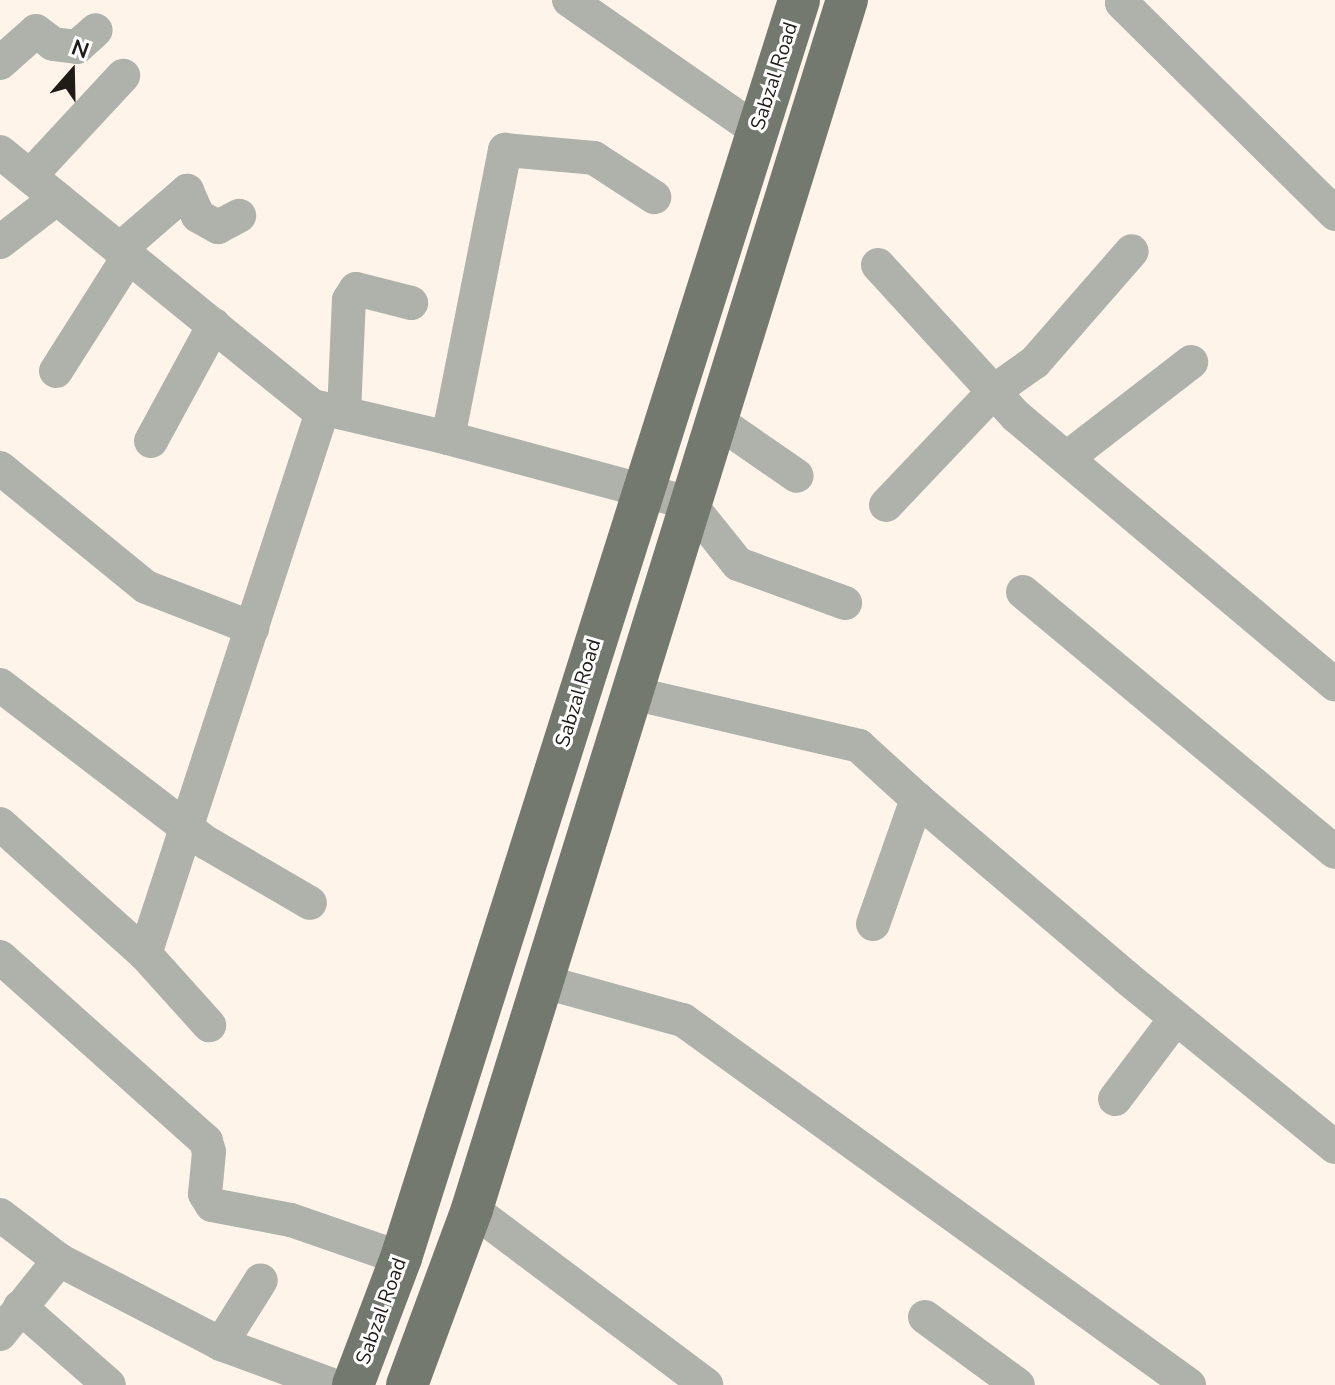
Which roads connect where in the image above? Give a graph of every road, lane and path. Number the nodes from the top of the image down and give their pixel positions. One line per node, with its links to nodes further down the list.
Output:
1 (569, 0): 8 (street)
2 (799, 0): 8 (main road, Sabzal Road)
3 (847, 0): 25 (main road)
4 (1125, 0): 13 (street)
5 (96, 30): 6 (street)
6 (0, 63)
7 (123, 76): 10 (street)
8 (756, 130): 31 (main road, Sabzal Road)
9 (0, 152): 10 (street)
10 (30, 176): 12 (street)
11 (654, 197): 26 (street)
12 (57, 198): 15 (street); 17 (street)
13 (1335, 214)
14 (239, 216): 17 (street)
15 (0, 242)
16 (1132, 251): 23 (street)
17 (124, 252): 20 (street); 22 (street)
18 (878, 265): 23 (street)
19 (411, 303): 24 (street)
20 (214, 325): 24 (street); 27 (street)
21 (1191, 362): 28 (street)
22 (56, 371)
23 (994, 391): 28 (street); 33 (street)
24 (334, 411): 26 (street); 36 (street)
25 (716, 420): 30 (street); 32 (main road)
26 (448, 438): 31 (street)
27 (151, 441)
28 (1067, 458): 38 (street)
29 (0, 468): 36 (street)
30 (797, 476)
31 (642, 490): 32 (street); 55 (main road, Sabzal Road)
32 (689, 503): 35 (street); 39 (main road)
33 (886, 505)
34 (1023, 592): 43 (street)
35 (845, 603)
36 (252, 628): 42 (street)
37 (0, 685): 42 (street)
38 (1335, 685)
39 (632, 693): 40 (street); 48 (main road)
40 (917, 799): 45 (street); 49 (street)
41 (0, 824): 46 (street)
42 (187, 824): 44 (street); 46 (street)
43 (1335, 852)
44 (310, 903)
45 (873, 924)
46 (145, 954): 50 (street)
47 (0, 957): 55 (street)
48 (541, 981): 53 (main road); 68 (street)
49 (1176, 1018): 51 (street); 52 (street)
50 (209, 1025)
51 (1115, 1099)
52 (1335, 1147)
53 (472, 1209): 65 (main road); 66 (street)
54 (0, 1215): 56 (street)
55 (401, 1258): 64 (main road, Sabzal Road)
56 (59, 1260): 58 (street); 61 (street)
57 (261, 1280): 61 (street)
58 (20, 1307): 60 (street); 62 (street)
59 (925, 1317): 67 (street)
60 (0, 1334)
61 (221, 1344): 63 (street)
62 (109, 1385)
63 (332, 1385)
64 (353, 1385)
65 (407, 1385)
66 (706, 1385)
67 (1018, 1385)
68 (1189, 1385)

